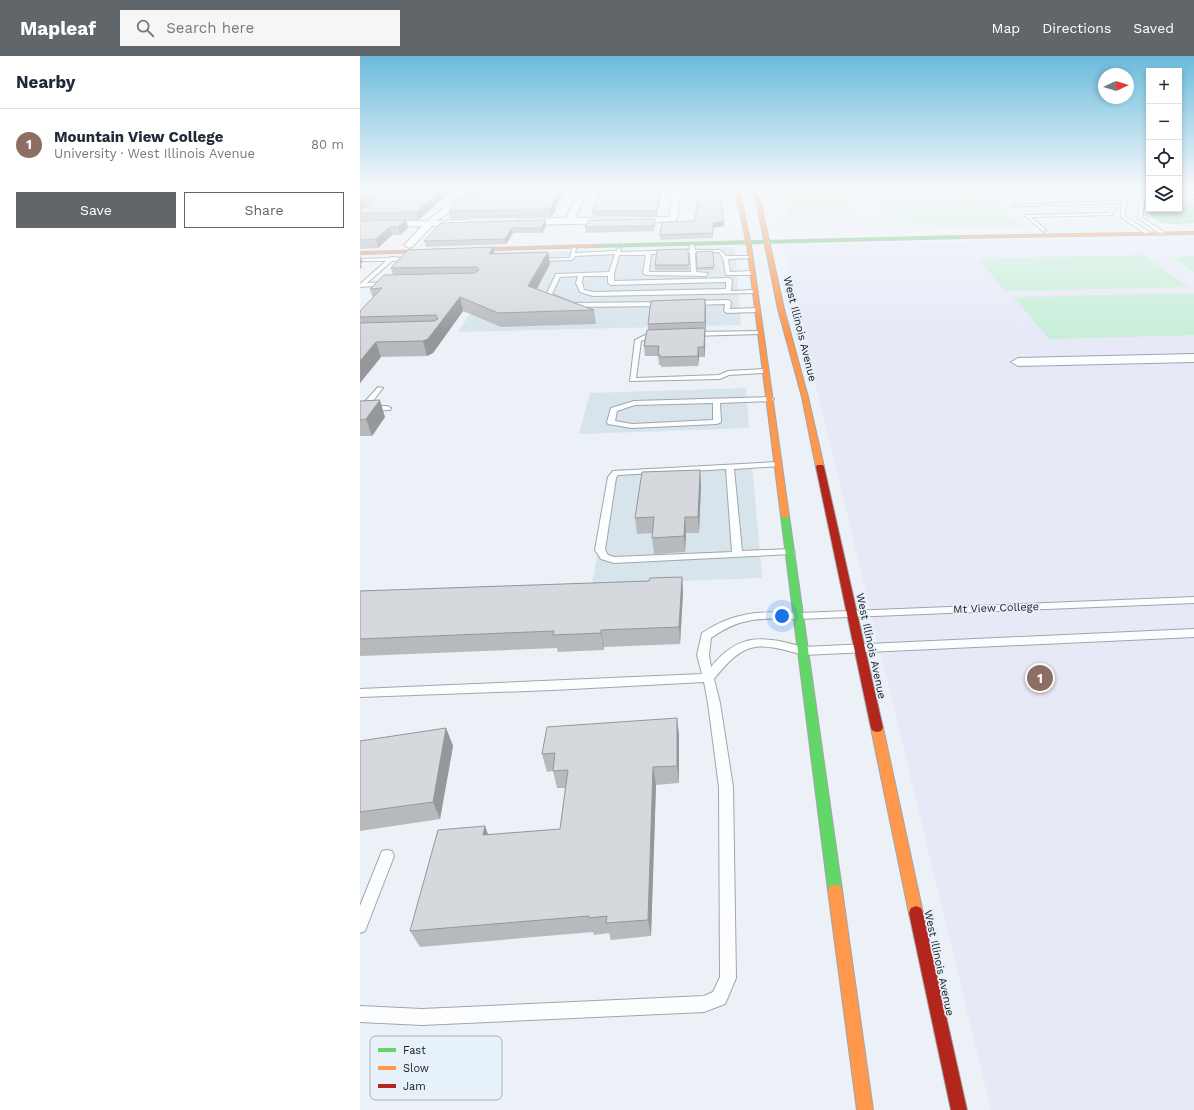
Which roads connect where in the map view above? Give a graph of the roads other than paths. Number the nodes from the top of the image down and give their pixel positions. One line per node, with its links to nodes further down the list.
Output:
1 (415, 238): 6 (street)
2 (785, 238): 5 (main road)
3 (810, 238): 5 (main road)
4 (748, 239): 5 (main road); 6 (main road); 8 (main road); 13 (main road, West Illinois Avenue)
5 (766, 239): 33 (main road, West Illinois Avenue)
6 (409, 245): 7 (main road); 10 (main road)
7 (360, 246)
8 (692, 247): 9 (main road); 12 (lane); 14 (lane); 20 (lane)
9 (618, 251): 10 (main road); 12 (lane); 19 (lane)
10 (402, 252): 11 (main road); 17 (lane)
11 (360, 253)
12 (649, 253): 20 (lane)
13 (750, 257): 14 (lane); 18 (main road, West Illinois Avenue)
14 (725, 258): 22 (lane)
15 (421, 259): 17 (lane)
16 (360, 260): 17 (lane)
17 (390, 260): 25 (lane)
18 (752, 273): 22 (lane); 27 (main road, West Illinois Avenue)
19 (611, 274): 21 (lane); 23 (lane)
20 (694, 274): 22 (lane)
21 (581, 275): 28 (lane); 32 (lane)
22 (728, 277): 23 (lane); 26 (lane)
23 (611, 283): 28 (lane)
24 (394, 284): 25 (lane)
25 (362, 286)
26 (728, 292): 27 (lane); 28 (lane); 29 (lane)
27 (755, 292): 33 (main road, West Illinois Avenue)
28 (607, 294): 32 (lane)
29 (728, 302): 30 (lane); 33 (lane)
30 (688, 303)
31 (672, 304): 32 (lane)
32 (600, 305)
33 (769, 309): 34 (main road, West Illinois Avenue); 50 (main road, West Illinois Avenue)
34 (760, 332): 35 (lane); 39 (main road, West Illinois Avenue)
35 (682, 334)
36 (667, 335): 39 (lane)
37 (1194, 358): 38 (street)
38 (1018, 362)
39 (766, 372): 41 (main road, West Illinois Avenue)
40 (380, 388): 44 (lane)
41 (773, 398): 42 (lane); 45 (main road, West Illinois Avenue)
42 (716, 400): 42 (lane)
43 (387, 408): 44 (lane)
44 (361, 409)
45 (778, 464): 46 (lane); 47 (main road, West Illinois Avenue)
46 (730, 466): 48 (lane); 48 (lane)
47 (790, 552): 48 (lane); 51 (main road, West Illinois Avenue)
48 (737, 554)
49 (1194, 600): 50 (lane, Mt View College)
50 (851, 614): 51 (lane, Mt View College); 53 (main road, West Illinois Avenue)
51 (799, 616): 54 (main road, West Illinois Avenue); 55 (lane, Mt View College)
52 (1194, 633): 53 (lane)
53 (859, 648): 54 (lane); 61 (main road, West Illinois Avenue)
54 (803, 651): 55 (lane); 60 (main road, West Illinois Avenue)
55 (709, 678): 56 (lane); 59 (lane, Mt View College)
56 (360, 692)
57 (387, 856): 58 (lane)
58 (360, 926)
59 (360, 1014)
60 (865, 1110)
61 (959, 1110)

